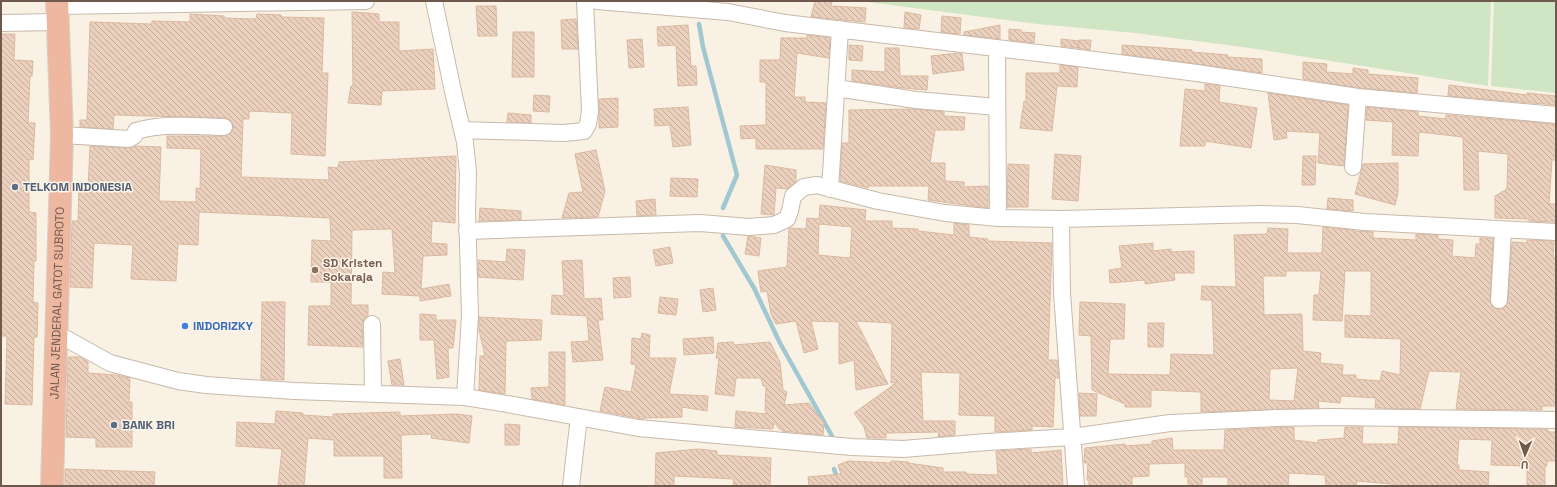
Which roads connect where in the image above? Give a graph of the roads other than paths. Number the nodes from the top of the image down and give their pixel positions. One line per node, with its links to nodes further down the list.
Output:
1 (366, 1): 5 (street)
2 (434, 1): 14 (street)
3 (584, 1): 14 (street)
4 (597, 1): 7 (street)
5 (57, 10): 6 (street); 15 (highway, JALAN JENDERAL GATOT SUBROTO)
6 (1, 23)
7 (840, 29): 8 (street); 9 (street)
8 (997, 48): 10 (street); 11 (street)
9 (836, 88): 11 (street); 17 (street)
10 (1358, 97): 12 (street); 16 (street)
11 (997, 107): 18 (street)
12 (1556, 115)
13 (224, 127): 15 (street)
14 (462, 130): 20 (street)
15 (62, 135): 25 (highway, JALAN JENDERAL GATOT SUBROTO)
16 (1353, 167)
17 (830, 189): 18 (street); 20 (street)
18 (998, 218): 19 (street)
19 (1061, 219): 21 (street); 30 (street)
20 (467, 231): 27 (street)
21 (1503, 231): 22 (street); 23 (street)
22 (1556, 232)
23 (1499, 300)
24 (372, 324): 26 (street)
25 (56, 333): 26 (street); 31 (highway, JALAN JENDERAL GATOT SUBROTO)
26 (373, 393): 27 (street)
27 (465, 397): 28 (street)
28 (579, 417): 30 (street); 32 (street)
29 (1556, 420): 30 (street)
30 (1073, 437): 33 (street)
31 (52, 486)
32 (571, 486)
33 (1076, 486)

